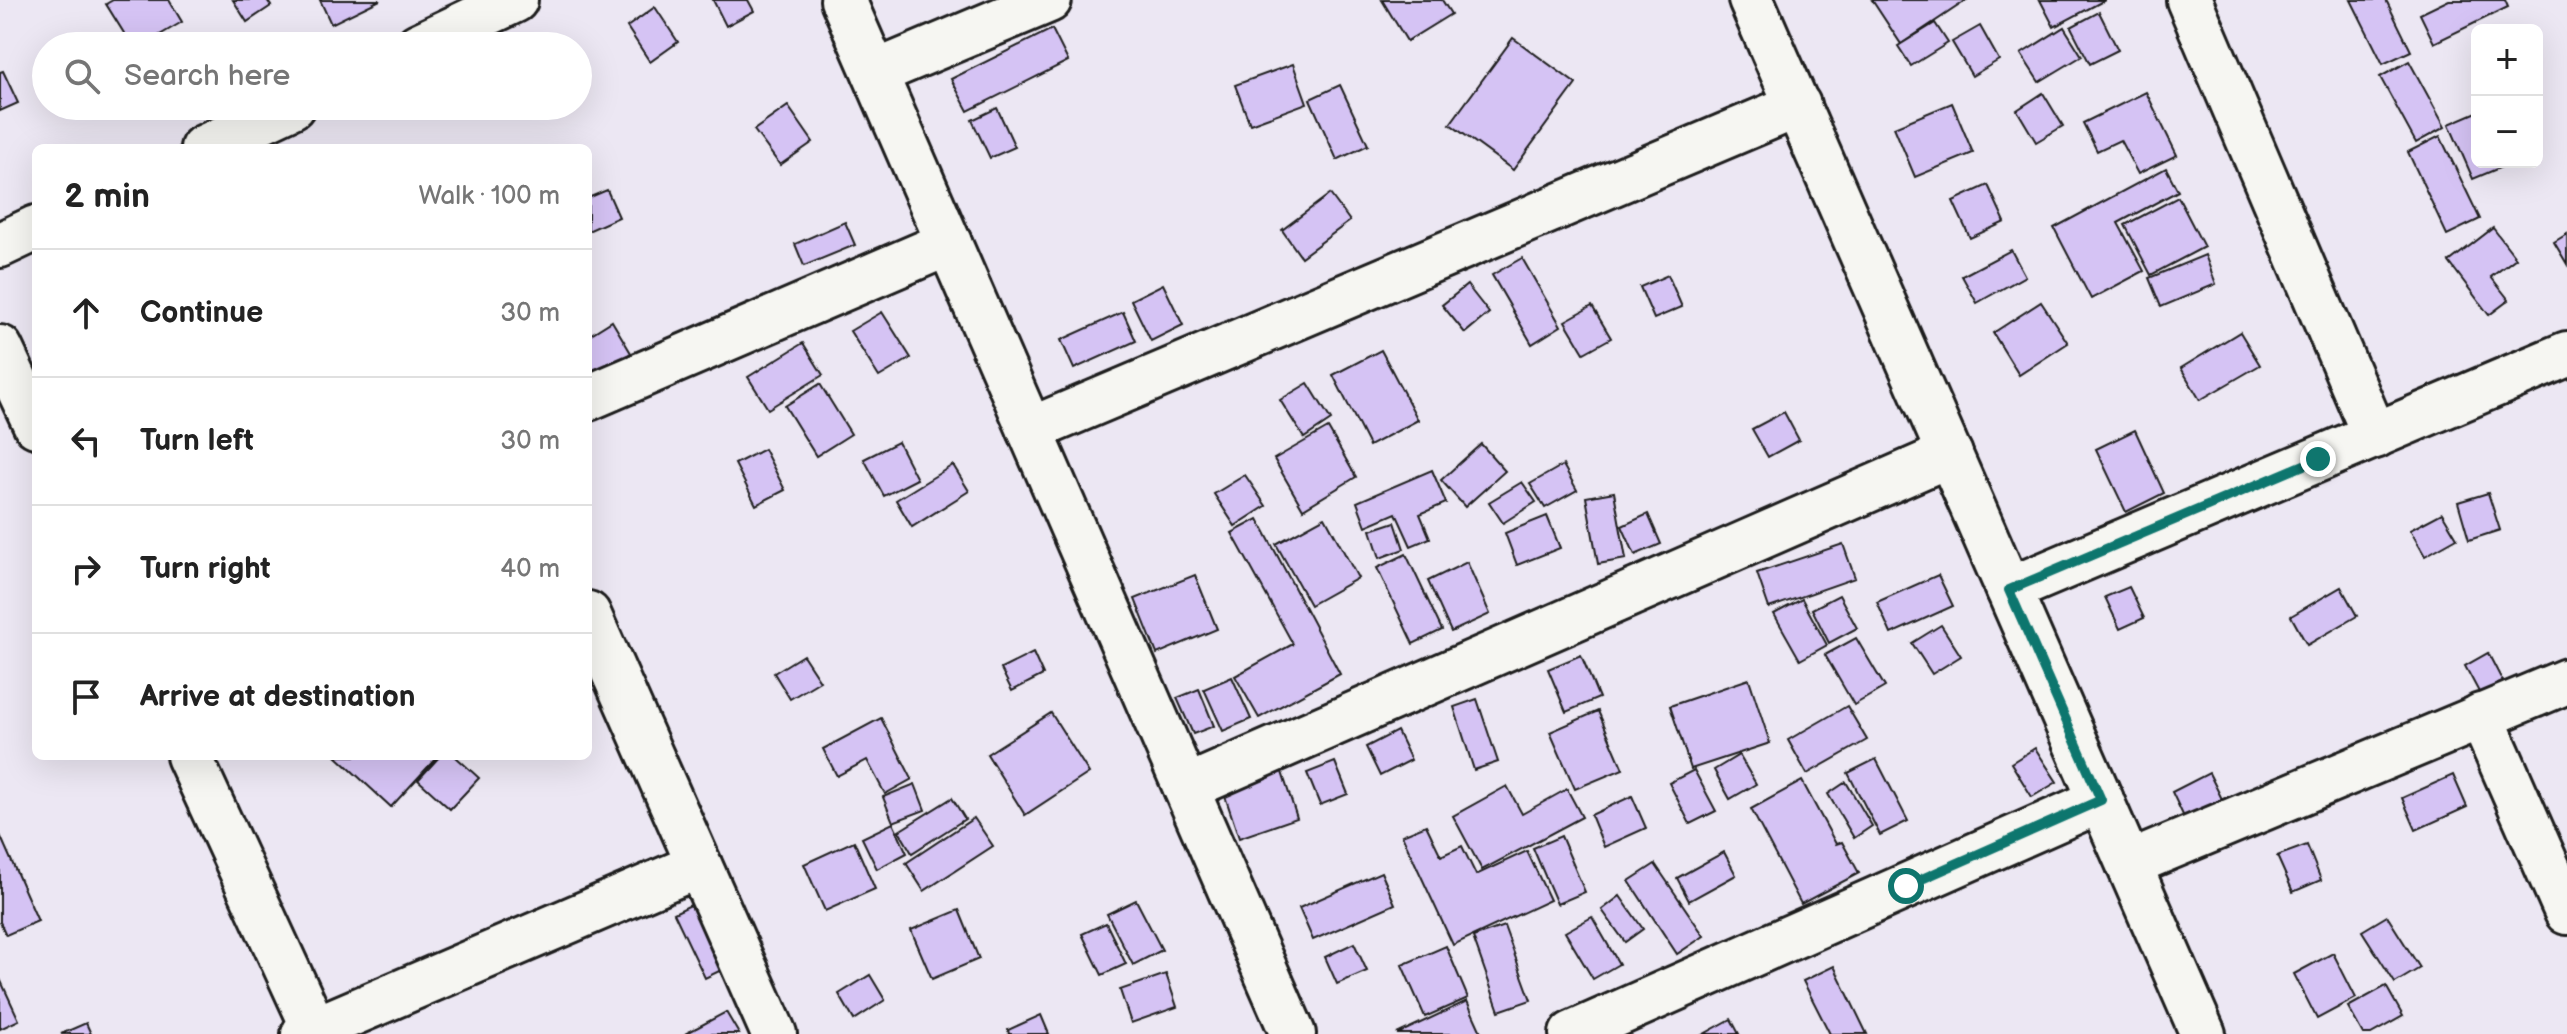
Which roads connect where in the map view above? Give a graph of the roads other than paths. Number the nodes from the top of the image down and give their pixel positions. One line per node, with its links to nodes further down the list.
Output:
1 (515, 0): 6 (street)
2 (843, 0): 7 (street)
3 (1049, 0): 7 (street)
4 (1751, 0): 8 (street)
5 (2189, 0): 19 (street)
6 (448, 32)
7 (875, 73): 12 (street)
8 (1798, 105): 18 (street); 20 (street)
9 (262, 120): 10 (street)
10 (211, 144)
11 (32, 230): 13 (street)
12 (949, 243): 16 (street); 18 (street)
13 (0, 245)
14 (0, 348): 17 (street)
15 (2567, 354): 19 (street)
16 (592, 396)
17 (32, 416)
18 (1030, 430): 26 (street)
19 (2375, 436): 21 (street)
20 (1950, 454): 21 (street); 26 (street)
21 (2009, 590): 27 (street)
22 (592, 623): 29 (street)
23 (2567, 681): 24 (street)
24 (2481, 716): 28 (street); 30 (street)
25 (191, 760): 31 (street)
26 (1186, 788): 32 (street)
27 (2101, 800): 28 (street); 34 (street)
28 (2129, 864): 35 (street)
29 (699, 865): 31 (street); 33 (street)
30 (2567, 912)
31 (309, 1032)
32 (1291, 1033)
33 (774, 1034)
34 (1572, 1034)
35 (2203, 1034)

